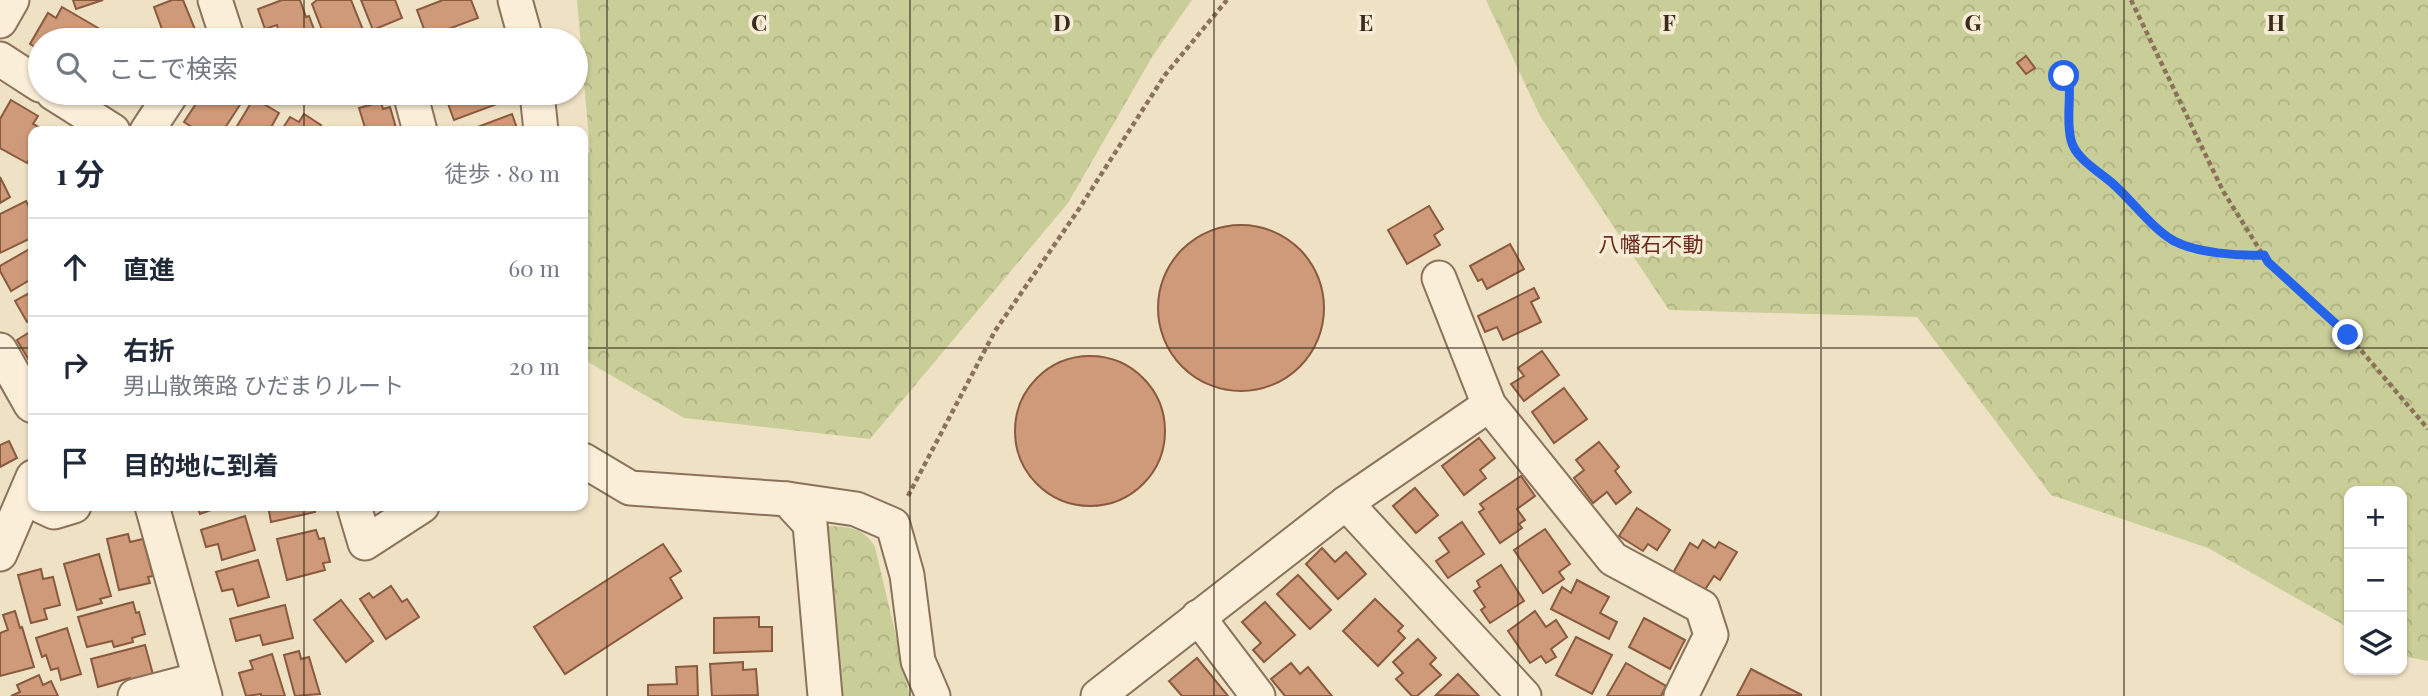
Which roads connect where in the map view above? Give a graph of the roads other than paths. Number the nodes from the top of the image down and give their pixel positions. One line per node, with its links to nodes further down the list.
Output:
1 (12, 0): 4 (street)
2 (215, 0): 5 (street)
3 (515, 0): 6 (street)
4 (0, 21)
5 (224, 28)
6 (523, 28)
7 (0, 59): 8 (street)
8 (28, 77)
9 (72, 105): 13 (street)
10 (164, 105): 14 (street)
11 (413, 105): 15 (street)
12 (538, 105): 16 (street)
13 (105, 126)
14 (150, 126)
15 (419, 126)
16 (540, 126)
17 (1439, 278): 20 (street)
18 (0, 350): 19 (street)
19 (28, 400)
20 (1489, 405): 23 (street); 37 (street)
21 (588, 463): 22 (street)
22 (787, 499): 32 (street); 33 (street)
23 (1346, 503): 29 (street); 36 (street)
24 (28, 505): 28 (street)
25 (153, 511): 30 (street)
26 (355, 511): 27 (street)
27 (414, 511)
28 (0, 554)
29 (1198, 617): 34 (street); 35 (street)
30 (202, 687): 31 (street)
31 (135, 696)
32 (825, 696)
33 (933, 696)
34 (1098, 696)
35 (1258, 696)
36 (1524, 696)
37 (1681, 696)

